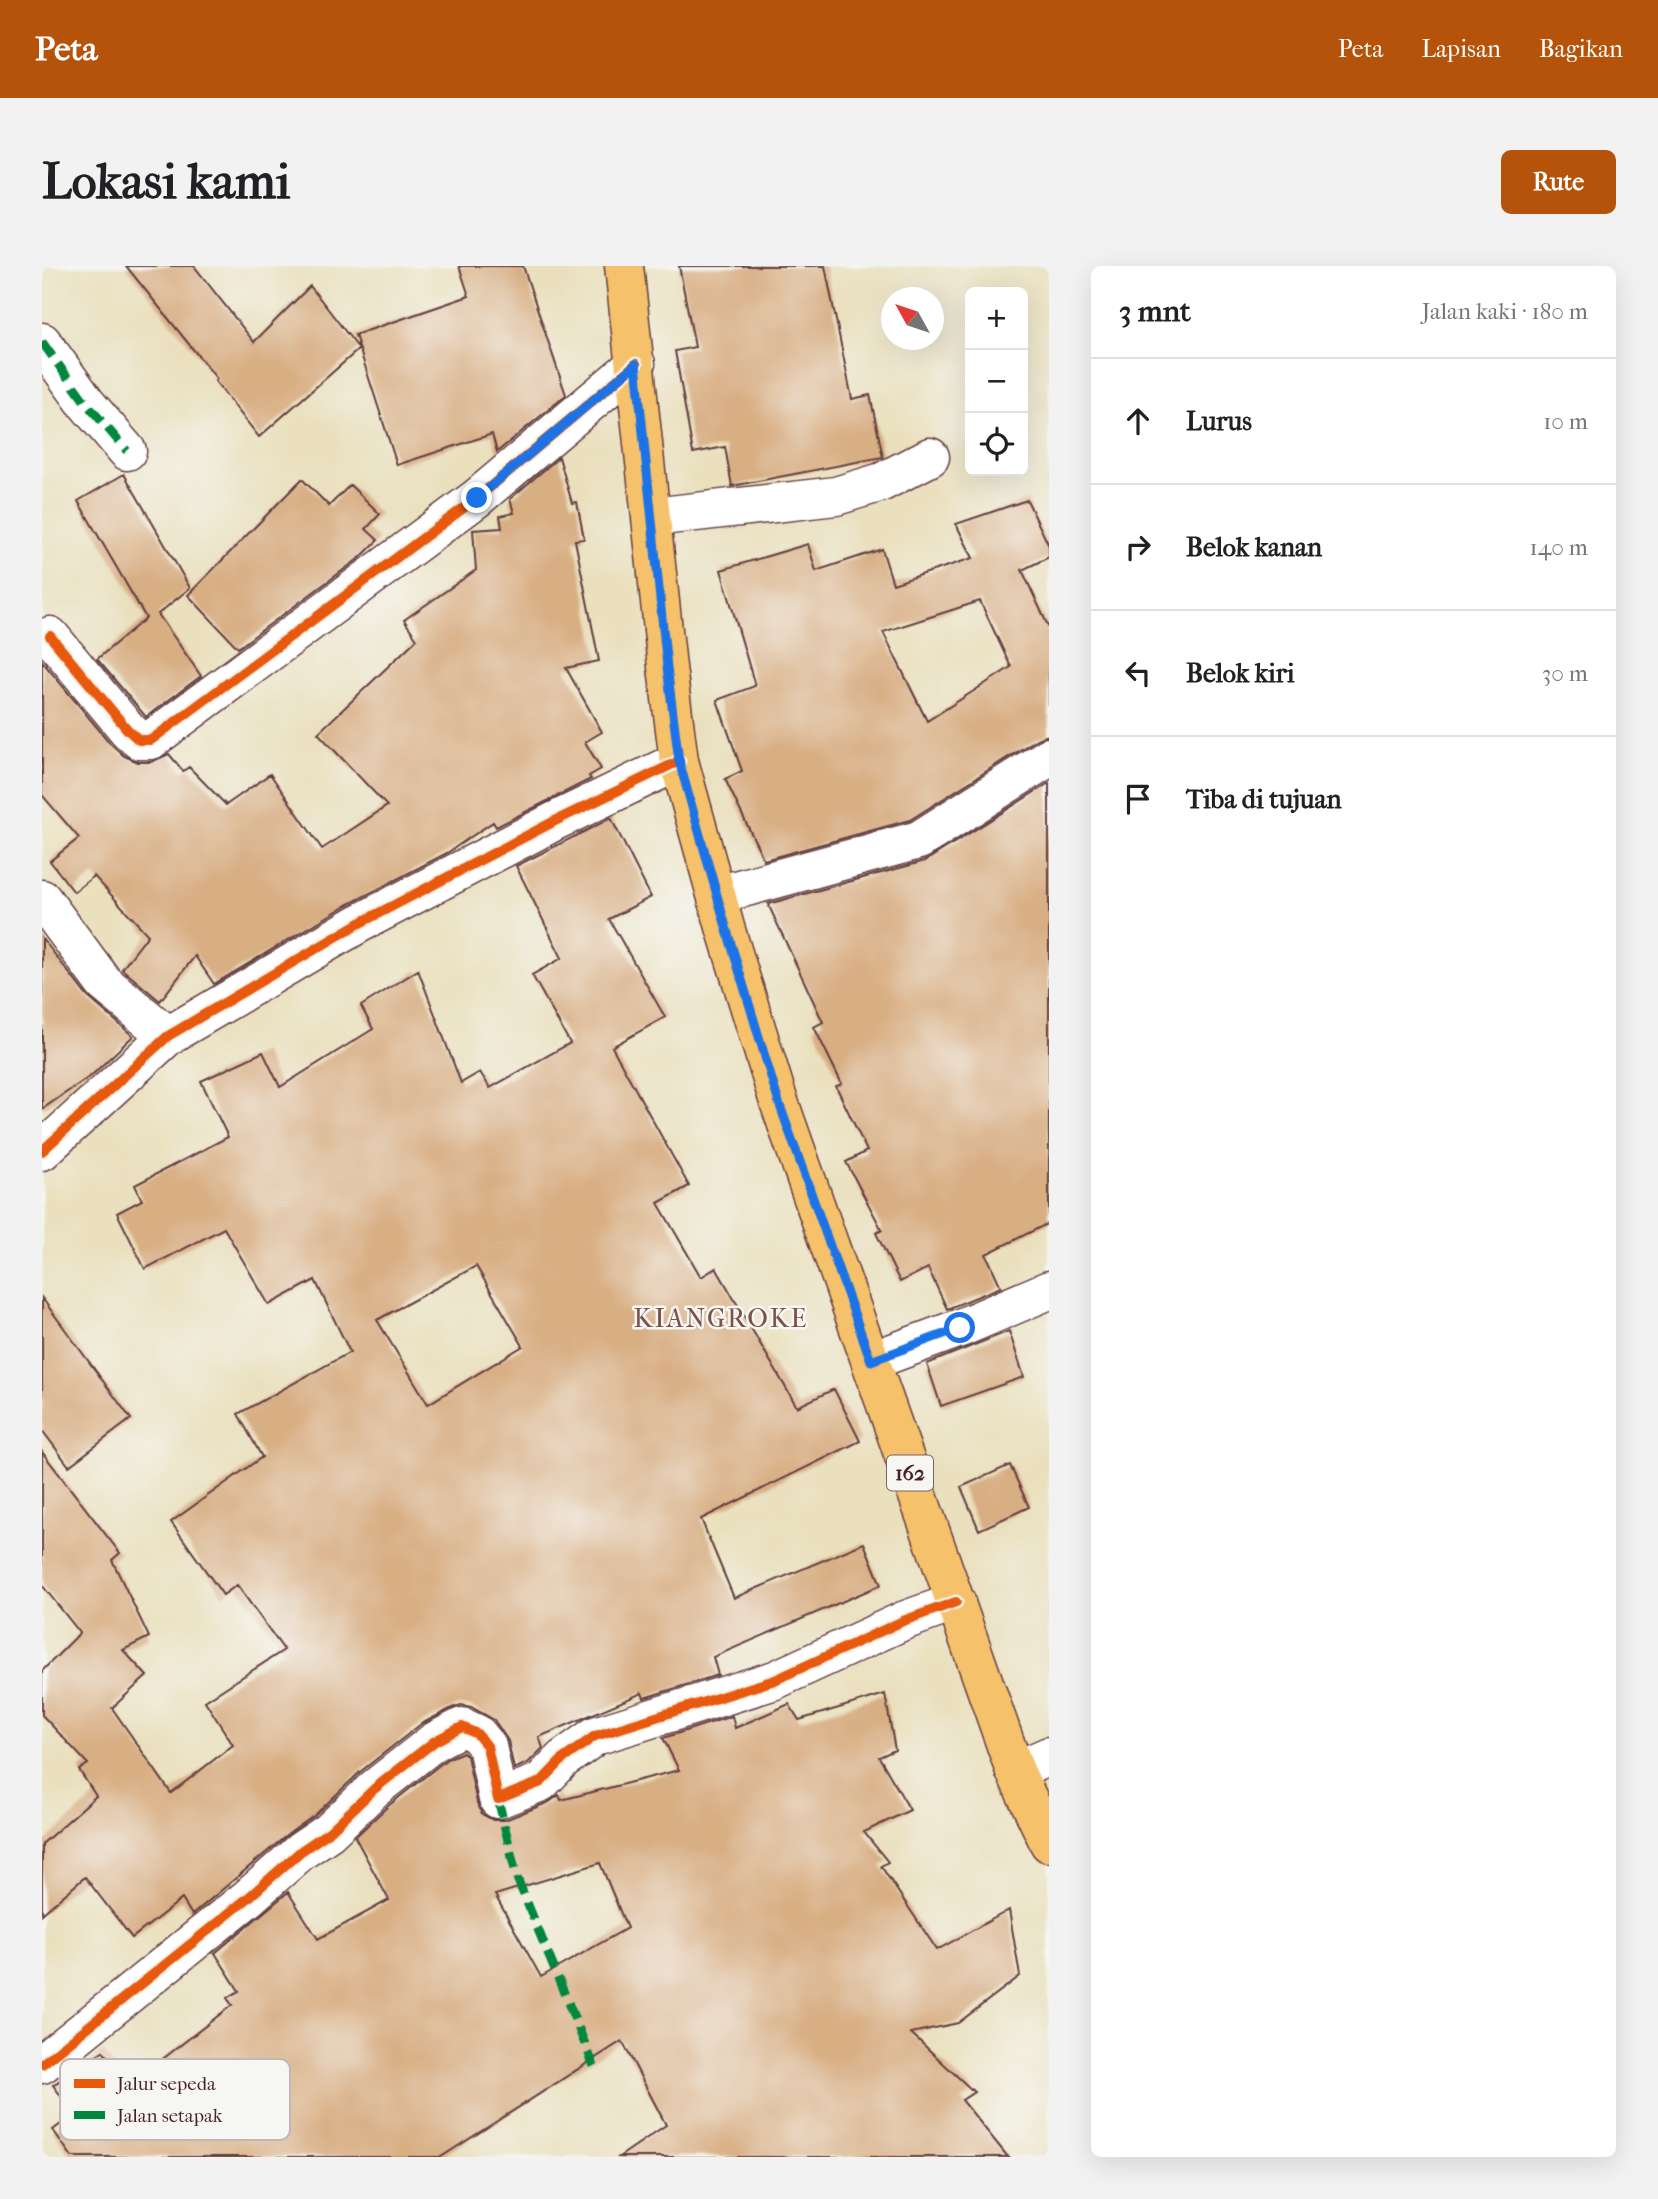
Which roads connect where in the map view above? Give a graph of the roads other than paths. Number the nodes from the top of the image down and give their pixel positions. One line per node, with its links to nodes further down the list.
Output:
1 (624, 266): 3 (main road, 162)
2 (42, 342): 4 (street)
3 (636, 364): 6 (main road, 162); 7 (street)
4 (127, 451)
5 (930, 457): 6 (street)
6 (652, 517): 9 (main road, 162)
7 (50, 636)
8 (1049, 757): 10 (street)
9 (679, 761): 10 (main road, 162); 12 (street)
10 (717, 895): 15 (main road, 162)
11 (42, 899): 12 (street)
12 (168, 1036): 13 (street)
13 (42, 1151)
14 (1049, 1290): 15 (street)
15 (871, 1361): 16 (main road, 162)
16 (956, 1602): 18 (main road, 162); 20 (street)
17 (1049, 1756): 18 (street)
18 (1015, 1771): 19 (main road, 162)
19 (1049, 1843)
20 (42, 2064)

